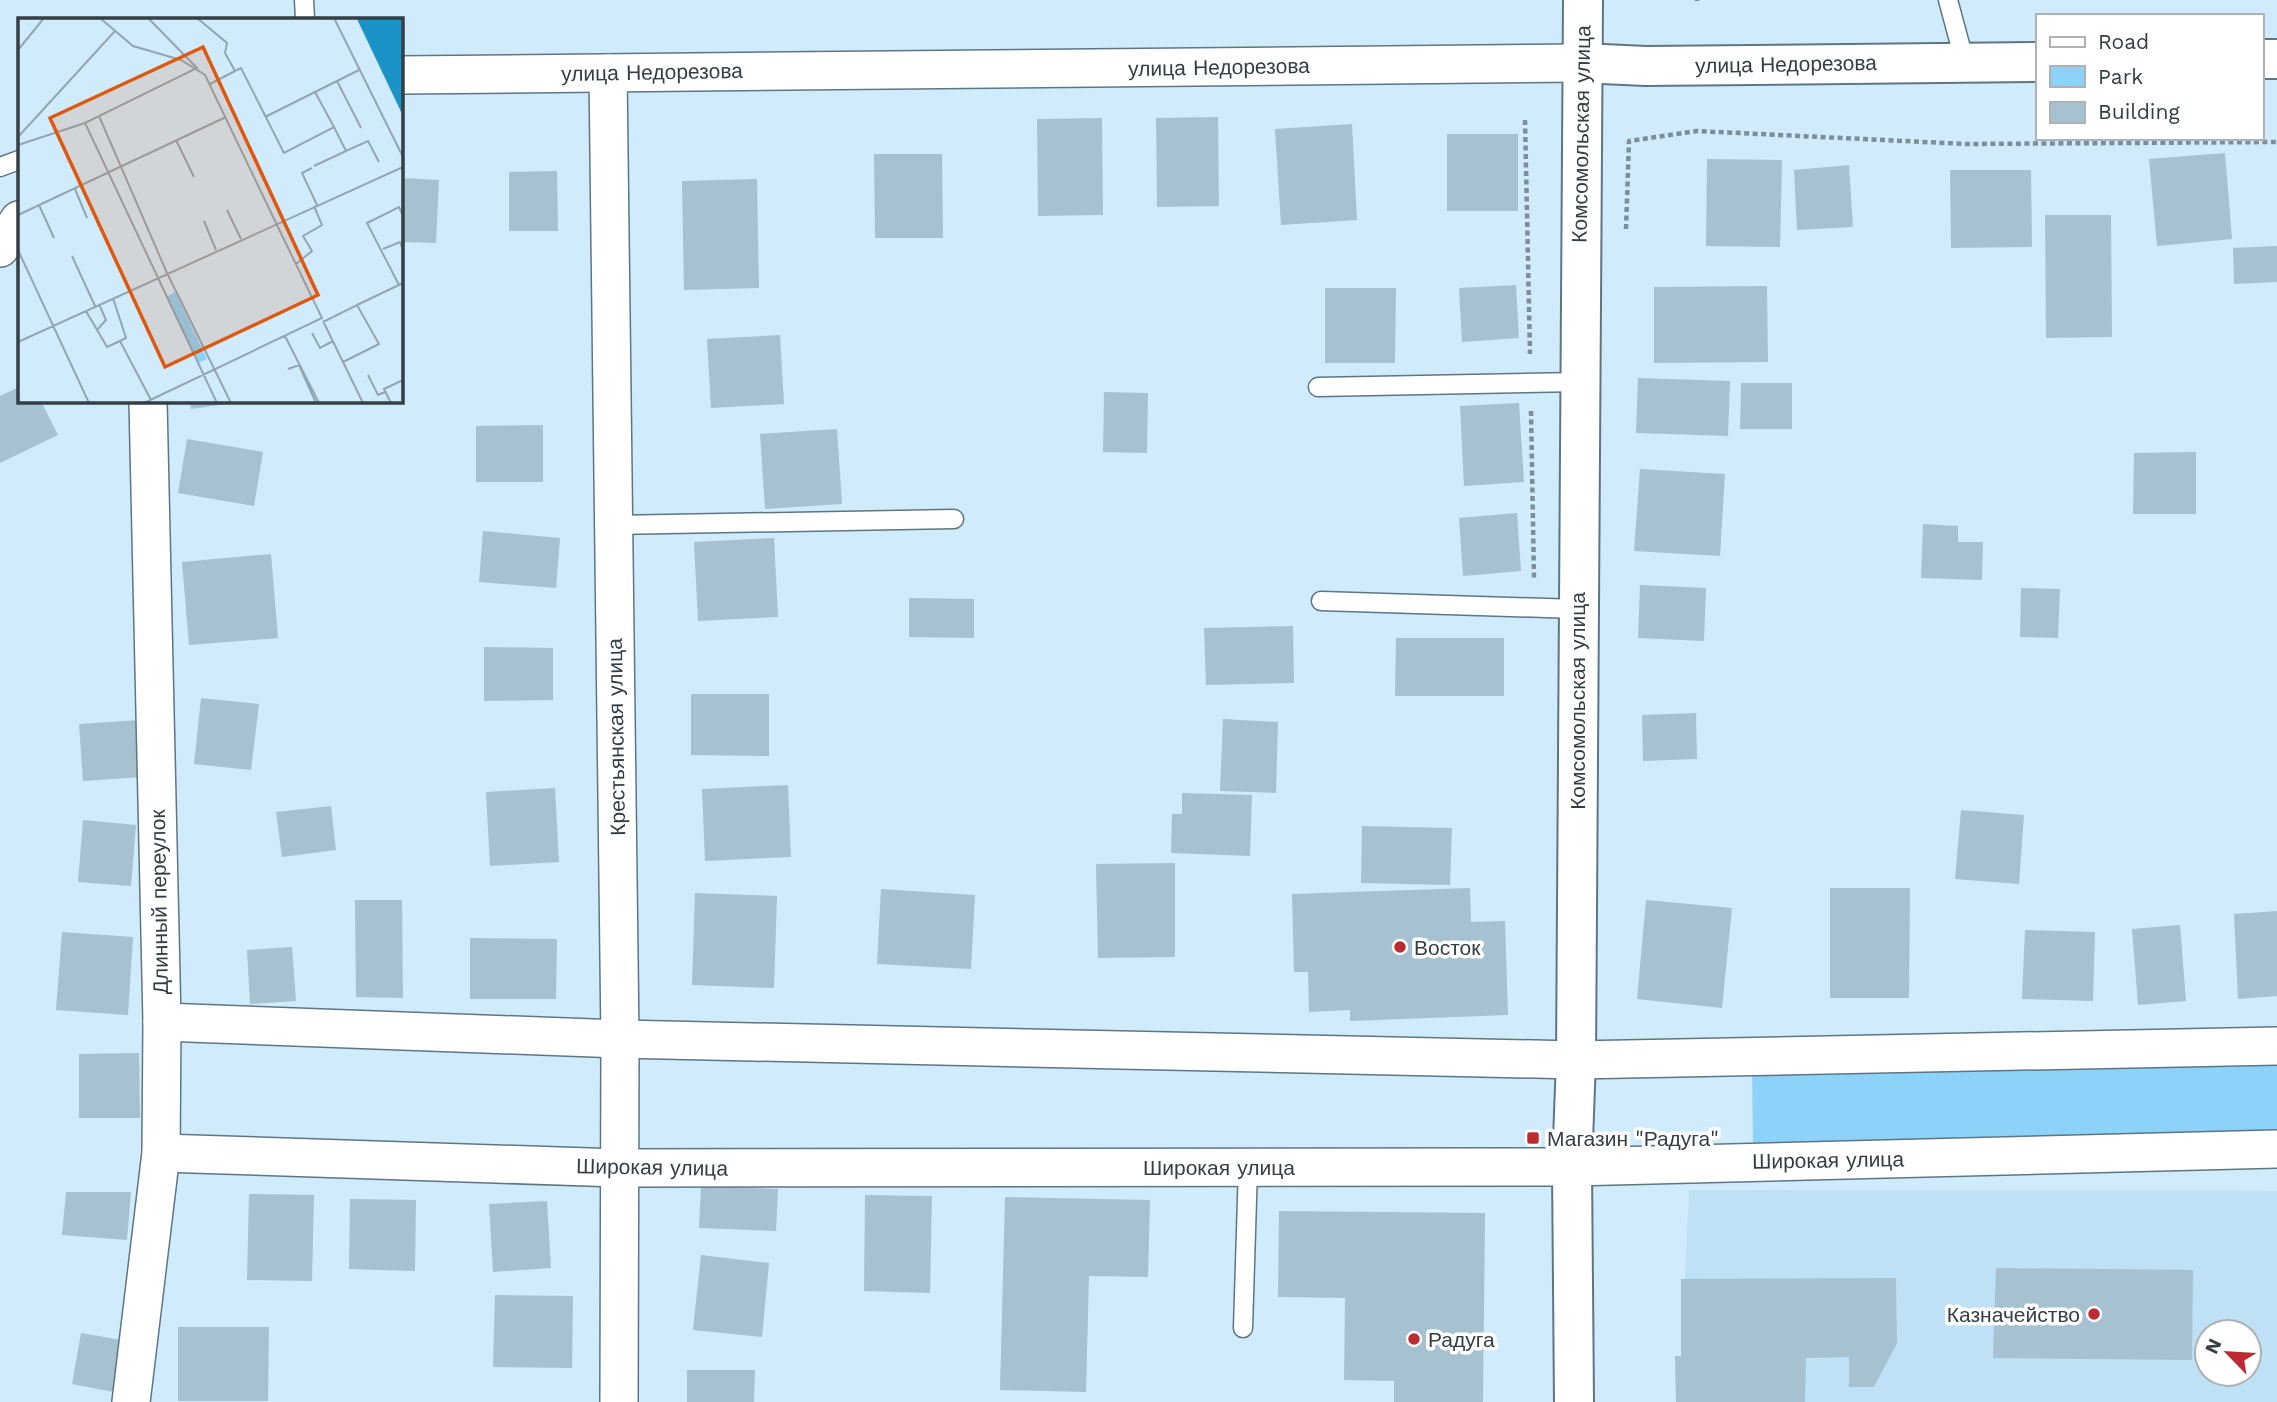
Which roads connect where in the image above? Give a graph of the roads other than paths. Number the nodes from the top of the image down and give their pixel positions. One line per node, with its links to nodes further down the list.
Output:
1 (304, 0): 4 (lane)
2 (1583, 0): 6 (main road, Комсомольская улица)
3 (1948, 0): 7 (lane)
4 (305, 18)
5 (2036, 62): 7 (main road, улица Недорезова)
6 (1581, 63): 7 (main road, улица Недорезова); 8 (street, улица Недорезова); 14 (main road, Комсомольская улица)
7 (1965, 63)
8 (608, 73): 9 (street, улица Недорезова); 18 (street, Крестьянская улица)
9 (402, 75)
10 (18, 160): 11 (lane)
11 (0, 167)
12 (18, 221): 13 (street)
13 (0, 248)
14 (1579, 382): 15 (lane); 20 (main road, Комсомольская улица)
15 (1318, 387)
16 (148, 402): 21 (street, Длинный переулок)
17 (954, 519): 18 (lane)
18 (613, 525): 22 (street, Крестьянская улица)
19 (1321, 601): 20 (lane)
20 (1577, 608): 24 (main road, Комсомольская улица)
21 (162, 1022): 22 (street); 26 (street, Длинный переулок)
22 (620, 1039): 24 (street); 29 (street, Крестьянская улица)
23 (2277, 1046): 24 (street)
24 (1576, 1060): 28 (main road, Комсомольская улица)
25 (2277, 1149): 28 (street, Широкая улица)
26 (161, 1153): 29 (street, Широкая улица); 31 (street, Длинный переулок)
27 (1248, 1167): 28 (street, Широкая улица); 29 (street, Широкая улица); 30 (lane)
28 (1572, 1167): 33 (main road, Комсомольская улица)
29 (619, 1168): 32 (street, Крестьянская улица)
30 (1243, 1328)
31 (131, 1402)
32 (619, 1402)
33 (1574, 1402)

